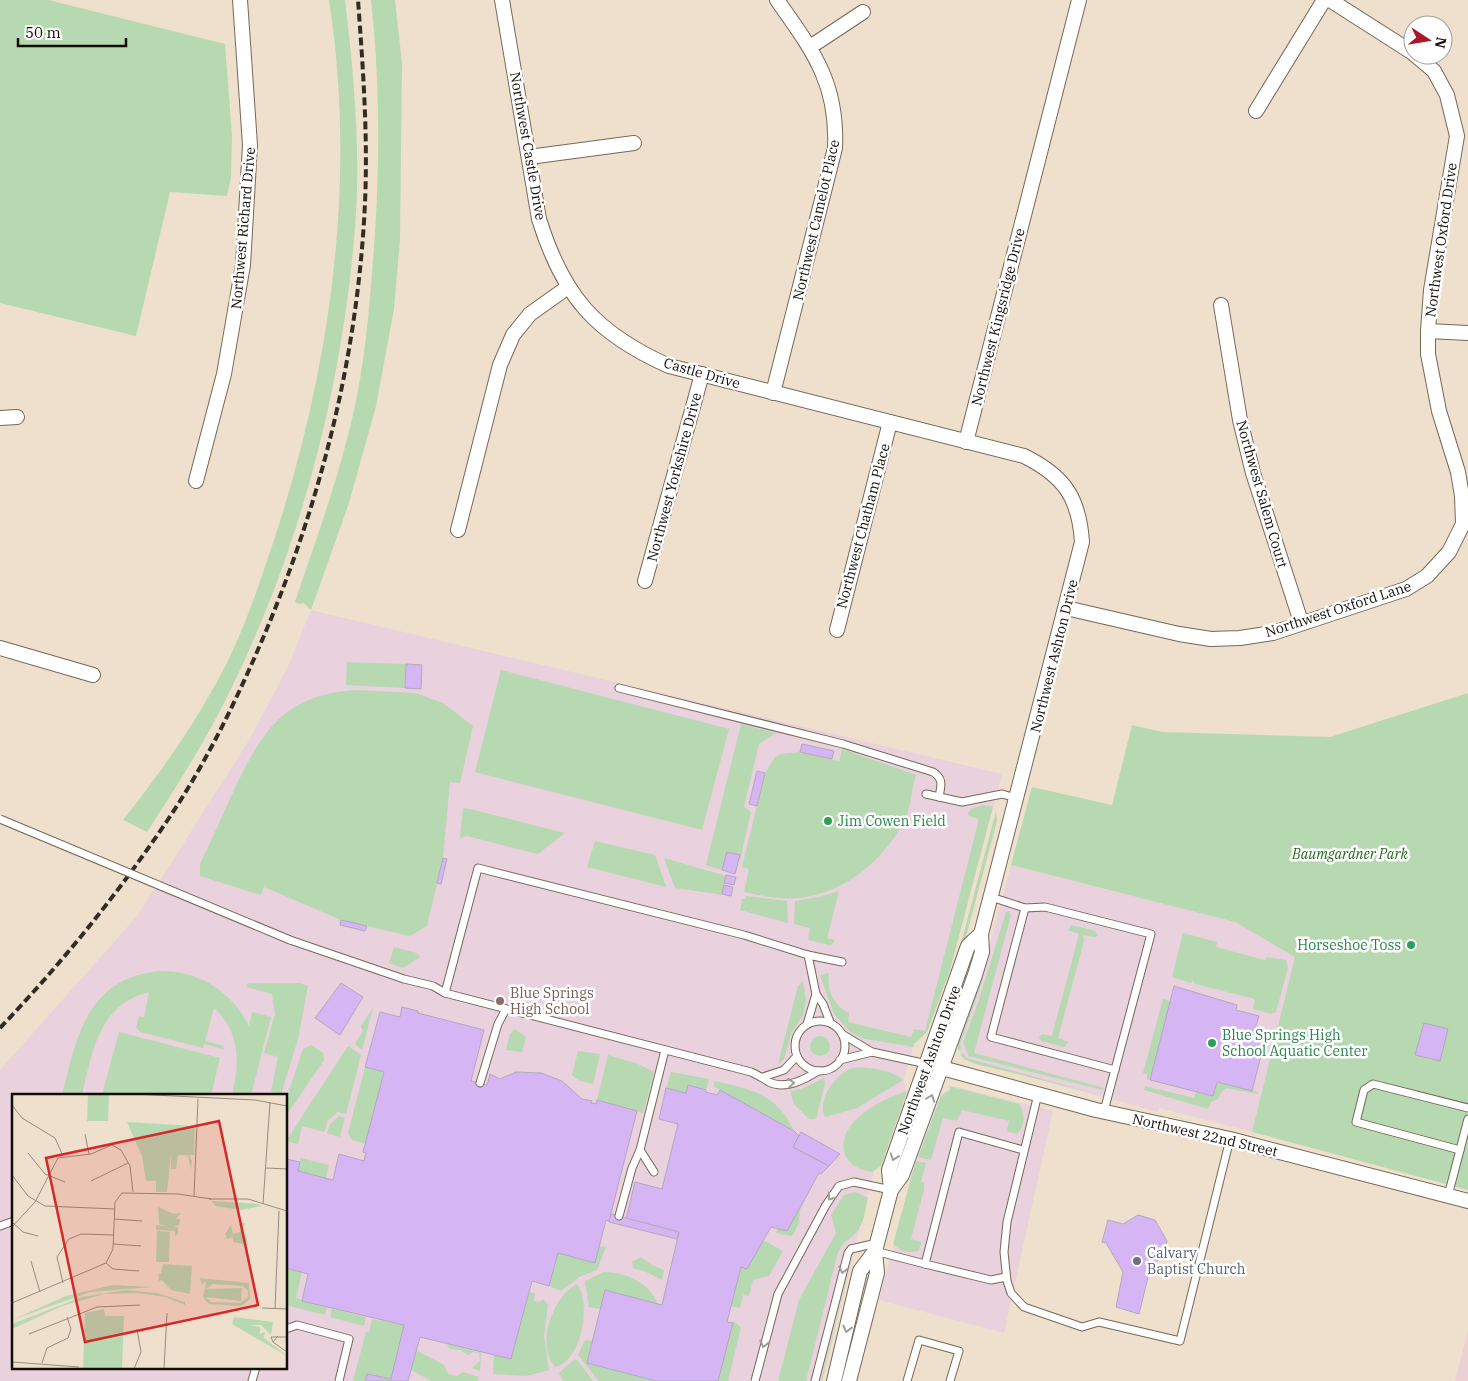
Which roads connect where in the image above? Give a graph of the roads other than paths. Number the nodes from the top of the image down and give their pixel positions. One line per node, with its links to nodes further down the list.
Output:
1 (240, 0): 25 (street, Northwest Richard Drive)
2 (502, 0): 14 (street, Northwest Castle Drive)
3 (777, 0): 8 (street, Northwest Camelot Place)
4 (1079, 0): 24 (street, Northwest Kingsridge Drive)
5 (1324, 0): 11 (street)
6 (1330, 0): 9 (street, Northwest Oxford Drive)
7 (863, 12): 8 (street)
8 (810, 47): 20 (street, Northwest Camelot Place)
9 (1403, 47)
10 (1427, 65): 12 (street, Northwest Oxford Drive)
11 (1256, 111)
12 (1462, 136): 17 (street, Northwest Oxford Drive)
13 (634, 143): 14 (street)
14 (529, 157): 15 (street, Northwest Castle Drive)
15 (568, 287): 19 (street, Castle Drive); 27 (street)
16 (1221, 304): 30 (street, Northwest Salem Court)
17 (1428, 331): 18 (street); 26 (street, Northwest Oxford Drive)
18 (1468, 332)
19 (702, 374): 20 (street, Castle Drive); 28 (street, Northwest Yorkshire Drive)
20 (773, 393): 23 (street)
21 (17, 417): 22 (street)
22 (0, 418)
23 (890, 422): 24 (street); 31 (street, Northwest Chatham Place)
24 (966, 442): 29 (street, Northwest Ashton Drive)
25 (196, 481)
26 (1465, 525): 30 (street, Northwest Oxford Lane)
27 (458, 530)
28 (646, 581)
29 (1066, 608): 30 (street, Northwest Oxford Lane); 37 (street, Northwest Ashton Drive)
30 (1301, 622)
31 (836, 630)
32 (0, 648): 33 (street)
33 (93, 675)
34 (619, 688): 36 (lane)
35 (926, 794): 36 (lane)
36 (939, 797): 37 (lane)
37 (1017, 798): 39 (street, Northwest Ashton Drive)
38 (0, 819): 44 (lane, bridge)
39 (991, 897): 40 (lane); 41 (street, Northwest Ashton Drive)
40 (1025, 908): 56 (lane); 56 (lane)
41 (981, 934): 54 (street, Northwest Ashton Drive); 55 (street, Northwest Ashton Drive)
42 (808, 955): 43 (lane); 44 (lane); 45 (lane)
43 (842, 962)
44 (445, 993): 46 (lane)
45 (816, 994): 47 (lane); 48 (lane)
46 (506, 1009): 50 (lane); 59 (lane)
47 (830, 1022): 48 (lane); 49 (lane)
48 (807, 1024): 52 (lane)
49 (842, 1033): 51 (lane); 53 (lane)
50 (665, 1050): 58 (lane); 65 (lane)
51 (872, 1052): 53 (lane); 54 (lane)
52 (797, 1056): 57 (lane); 58 (lane)
53 (840, 1060): 57 (lane)
54 (928, 1064): 55 (lane); 69 (street, Northwest Ashton Drive, one-way to 69)
55 (942, 1068): 60 (street, Northwest 22nd Street); 69 (street, Northwest Ashton Drive, one-way to 55)
56 (1115, 1070): 62 (lane)
57 (818, 1071): 58 (lane, one-way to 57)
58 (763, 1077)
59 (480, 1083)
60 (1038, 1094): 62 (street, Northwest 22nd Street); 66 (lane)
61 (1468, 1108): 67 (lane)
62 (1104, 1111): 64 (street, Northwest 22nd Street)
63 (1468, 1119): 67 (lane)
64 (1230, 1140): 70 (street, Northwest 22nd Street); 77 (lane)
65 (640, 1150): 68 (lane); 72 (lane)
66 (1023, 1150): 76 (lane); 77 (lane)
67 (1460, 1150): 70 (lane)
68 (654, 1172)
69 (891, 1190): 75 (street, Northwest Ashton Drive); 82 (lane, one-way to 82)
70 (1448, 1196): 71 (street, Northwest 22nd Street)
71 (1468, 1201)
72 (619, 1216)
73 (12, 1222): 74 (lane)
74 (0, 1226)
75 (876, 1247): 76 (lane); 83 (lane, one-way to 83); 84 (street, Northwest Ashton Drive, one-way to 84); 85 (street, Northwest Ashton Drive)
76 (925, 1264): 77 (lane)
77 (1006, 1277)
78 (288, 1328): 81 (lane)
79 (256, 1368): 80 (lane)
80 (252, 1381)
81 (338, 1381)
82 (755, 1381)
83 (815, 1381)
84 (834, 1381)
85 (850, 1381)
86 (907, 1381): 87 (lane)
87 (950, 1381)

